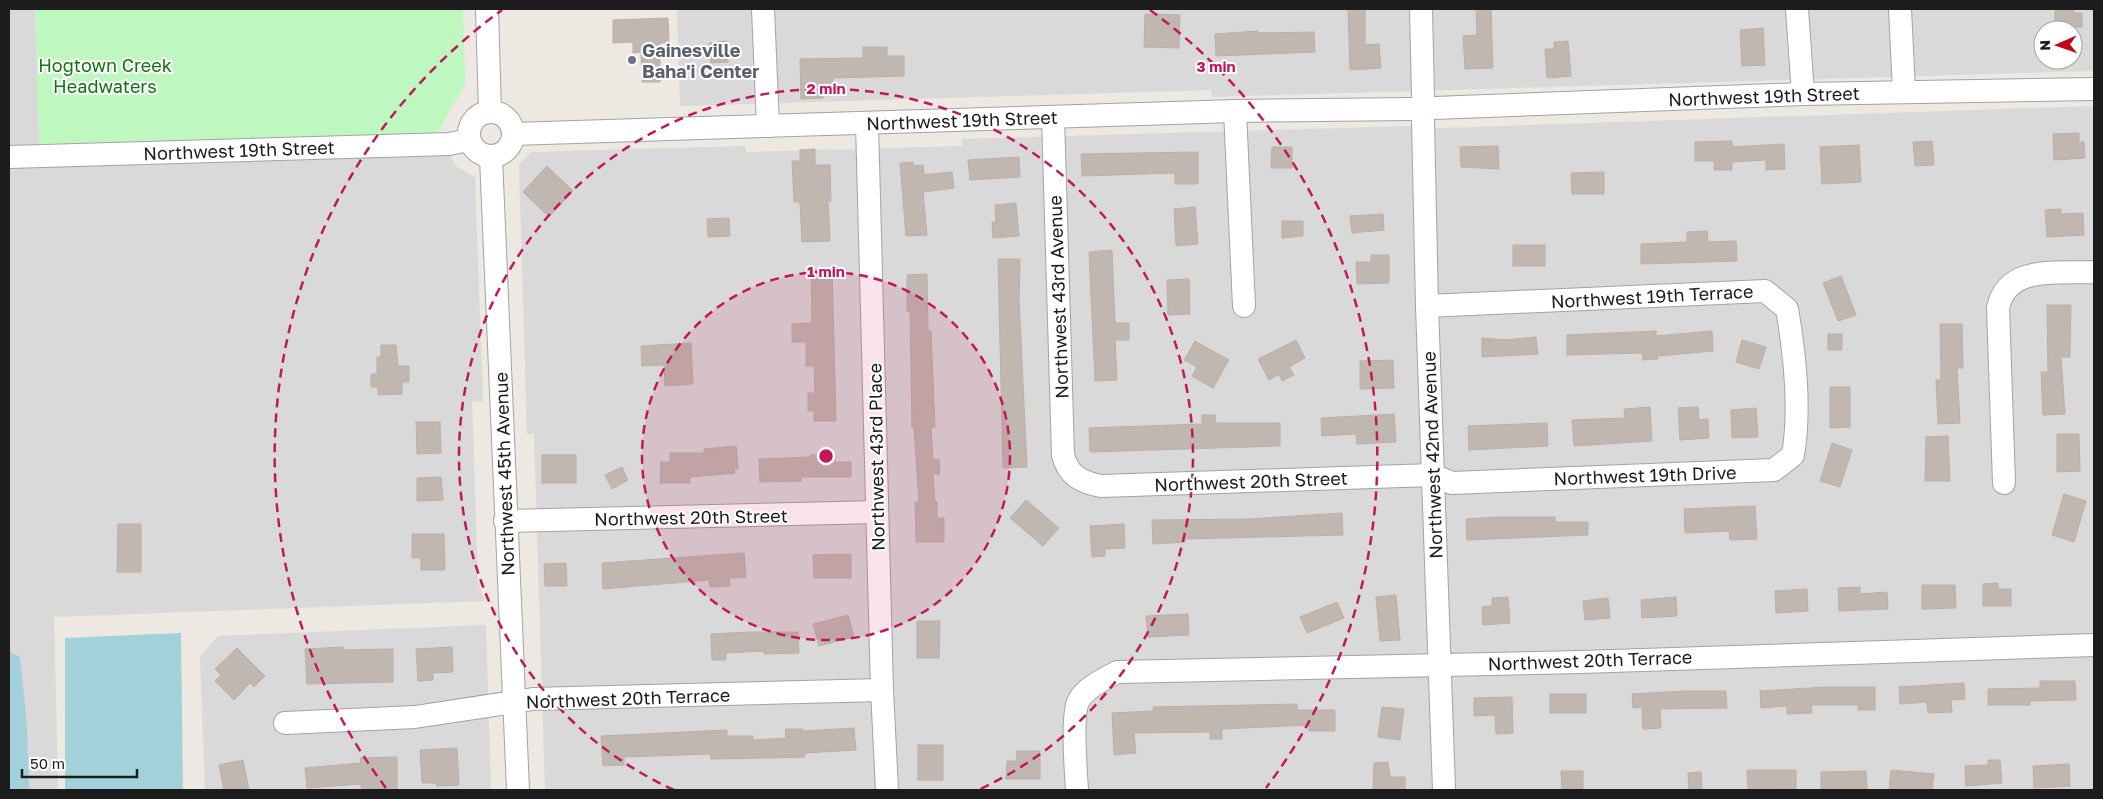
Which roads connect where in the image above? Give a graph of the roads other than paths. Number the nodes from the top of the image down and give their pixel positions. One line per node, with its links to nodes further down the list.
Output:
1 (486, 9): 11 (street)
2 (763, 9): 14 (street)
3 (1421, 9): 9 (street, Northwest 42nd Avenue)
4 (1797, 9): 8 (street)
5 (1900, 9): 7 (street)
6 (2094, 90): 7 (street, Northwest 19th Street)
7 (1904, 91): 8 (street, Northwest 19th Street)
8 (1803, 94): 9 (street, Northwest 19th Street)
9 (1423, 108): 10 (street, Northwest 19th Street); 21 (street, Northwest 42nd Avenue)
10 (1235, 111): 12 (street, Northwest 19th Street); 20 (street)
11 (490, 112): 15 (street); 16 (street)
12 (1053, 117): 13 (street, Northwest 19th Street); 23 (street, Northwest 43rd Avenue)
13 (867, 123): 14 (street, Northwest 19th Street); 26 (street, Northwest 43rd Place)
14 (768, 126): 15 (street, Northwest 19th Street)
15 (513, 134): 18 (street)
16 (469, 140): 17 (street, Northwest 19th Street); 18 (street)
17 (9, 157)
18 (491, 157): 27 (street, Northwest 45th Avenue)
19 (2094, 272): 25 (street)
20 (1244, 306)
21 (1427, 306): 22 (street, Northwest 19th Terrace); 24 (street, Northwest 42nd Avenue)
22 (1795, 393): 24 (street, Northwest 19th Drive)
23 (1072, 475): 24 (street, Northwest 20th Street)
24 (1432, 475): 29 (street, Northwest 42nd Avenue)
25 (2004, 483)
26 (877, 512): 27 (street, Northwest 20th Street); 30 (street, Northwest 43rd Place)
27 (505, 521): 31 (street, Northwest 45th Avenue)
28 (2094, 644): 29 (street, Northwest 20th Terrace)
29 (1440, 664): 35 (street, Northwest 20th Terrace); 36 (street, Northwest 42nd Avenue)
30 (882, 690): 31 (street, Northwest 20th Terrace); 34 (street, Northwest 43rd Place)
31 (513, 703): 32 (street, Northwest 20th Terrace); 33 (street, Northwest 45th Avenue)
32 (285, 723)
33 (518, 790)
34 (887, 790)
35 (1077, 790)
36 (1444, 790)

